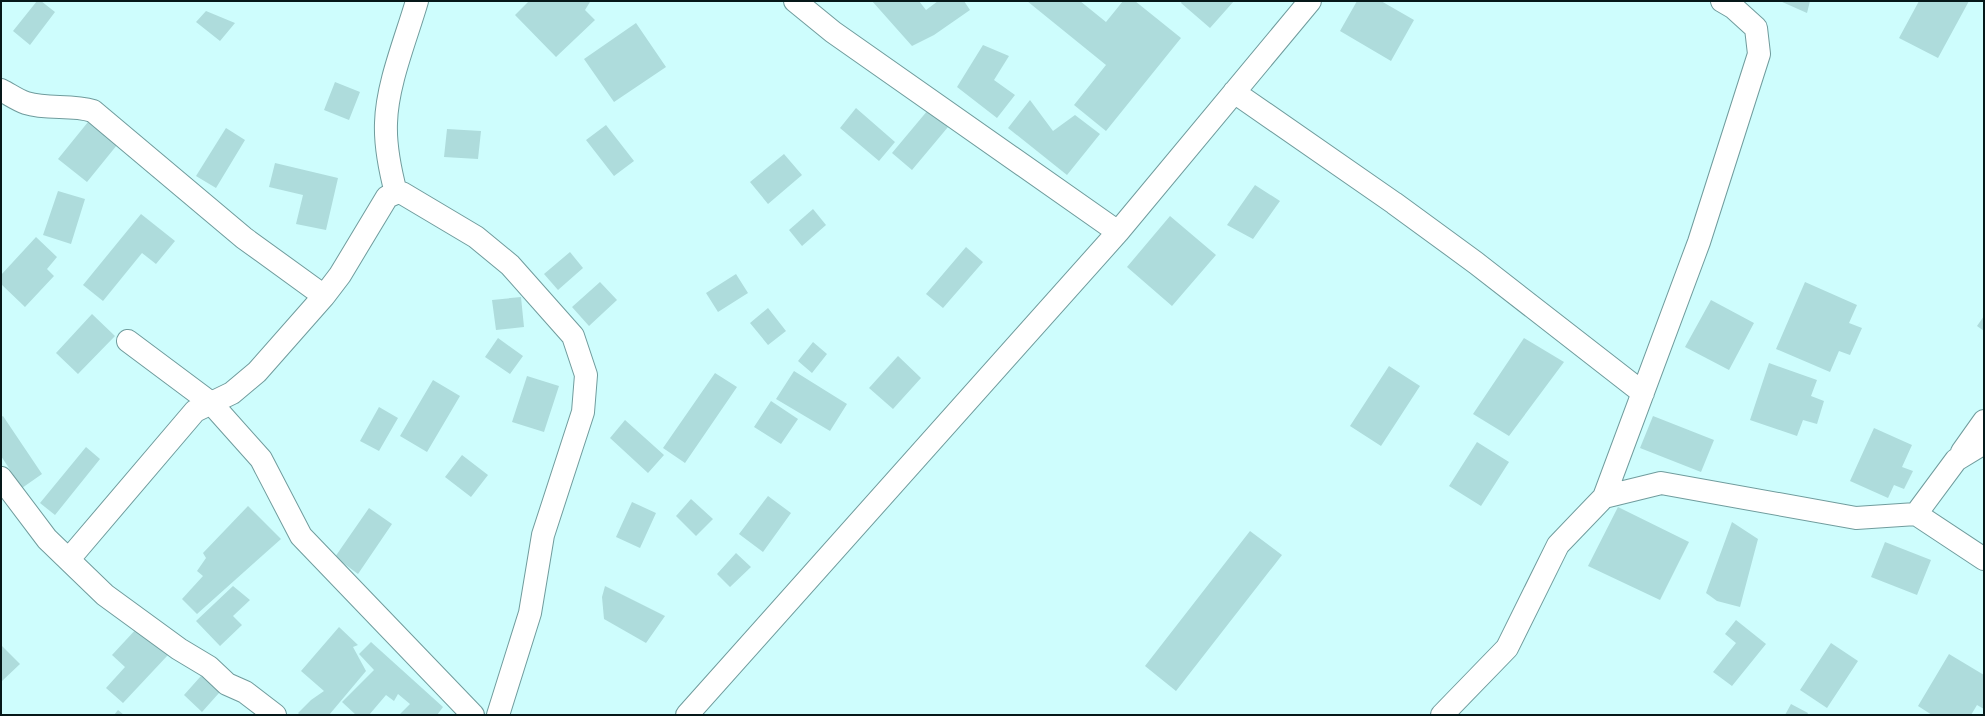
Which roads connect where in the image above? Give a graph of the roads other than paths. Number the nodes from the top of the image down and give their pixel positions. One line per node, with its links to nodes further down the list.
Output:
1 (417, 1): 7 (street)
2 (795, 1): 8 (street)
3 (1310, 1): 6 (street)
4 (1722, 1): 11 (street)
5 (1, 90): 9 (street)
6 (1234, 92): 8 (street); 11 (street)
7 (396, 193): 9 (street); 23 (street)
8 (1118, 232): 24 (street)
9 (324, 296): 12 (street)
10 (128, 340): 12 (street)
11 (1643, 393): 17 (street)
12 (212, 403): 19 (street); 22 (street)
13 (1984, 421): 15 (street)
14 (1984, 443): 15 (street)
15 (1956, 460): 18 (street)
16 (1, 478): 19 (street)
17 (1604, 497): 18 (street); 25 (street)
18 (1916, 514): 20 (street)
19 (69, 559): 21 (street)
20 (1984, 560)
21 (275, 715)
22 (473, 715)
23 (498, 715)
24 (686, 715)
25 (1442, 715)

